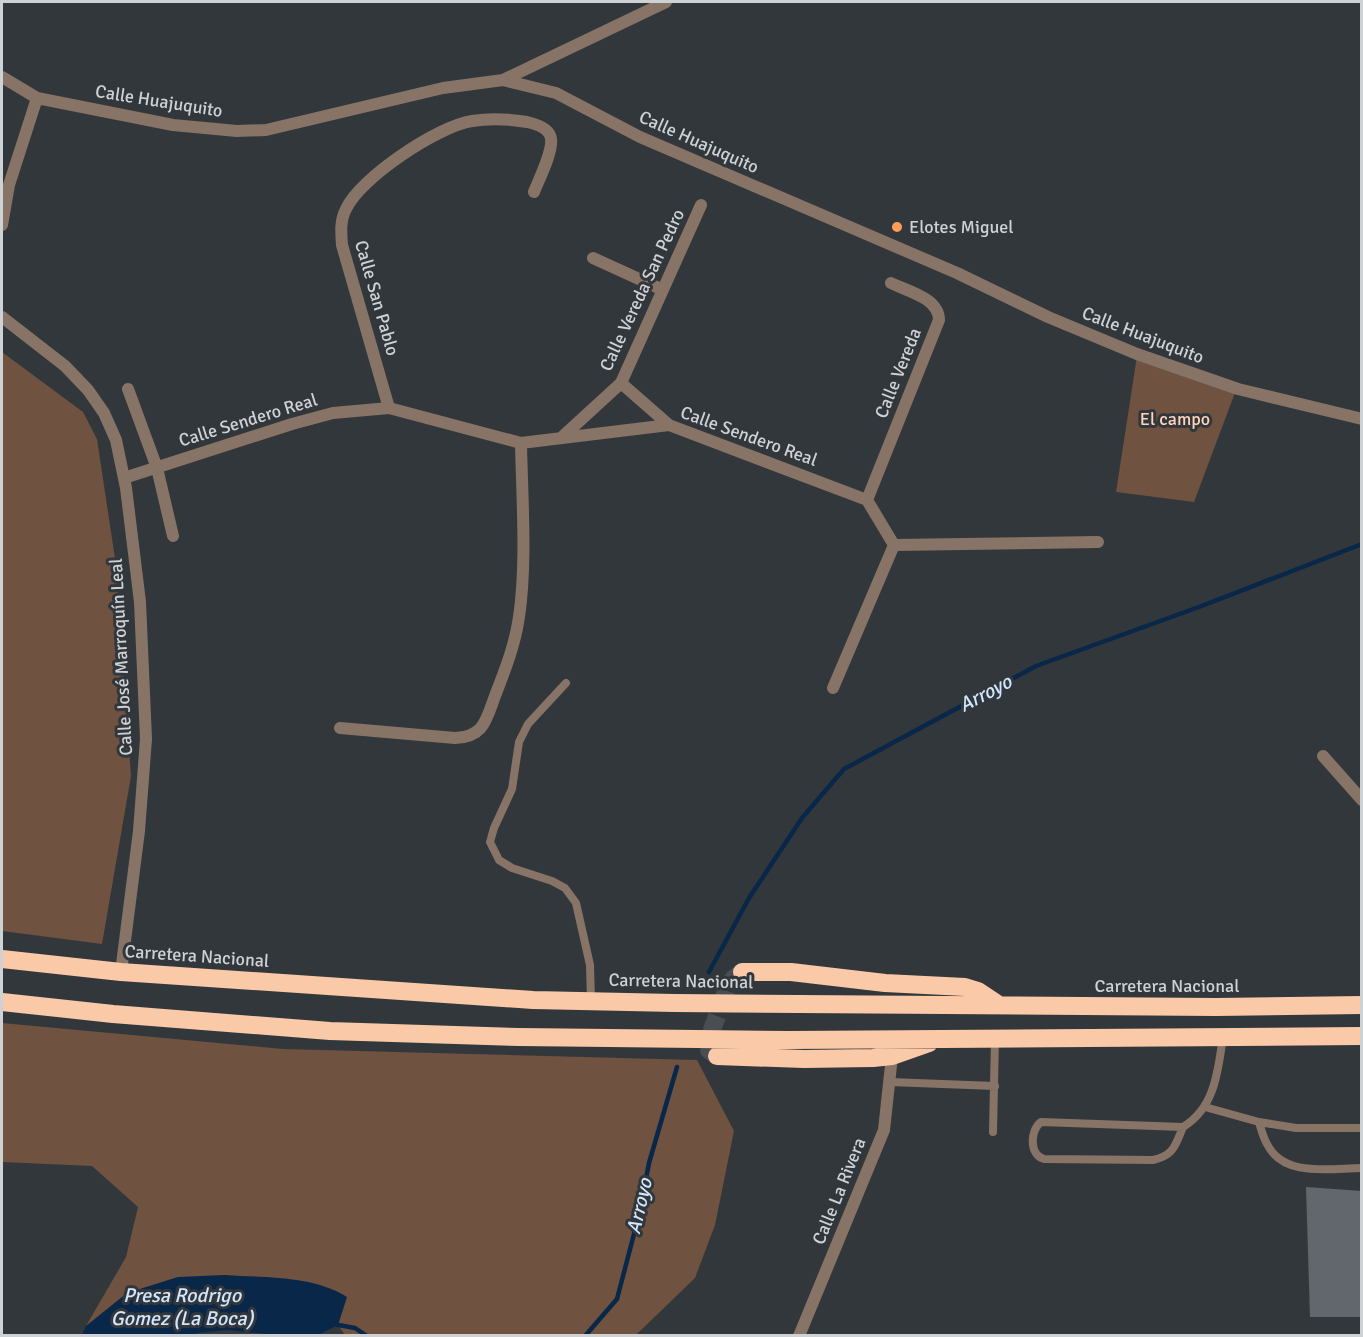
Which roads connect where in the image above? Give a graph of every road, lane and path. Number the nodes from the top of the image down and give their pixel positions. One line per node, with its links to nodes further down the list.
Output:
1 (666, 2): 3 (street)
2 (2, 77): 4 (street, Calle Huajuquito)
3 (503, 80): 4 (street, Calle Huajuquito); 15 (street, Calle Huajuquito)
4 (37, 98): 7 (street)
5 (534, 192): 14 (street, Calle San Pablo)
6 (701, 205): 10 (street, Calle Vereda San Pedro)
7 (2, 225)
8 (593, 258): 10 (street)
9 (891, 283): 21 (street, Calle Vereda)
10 (663, 290): 12 (street, Calle Vereda San Pedro)
11 (2, 317): 20 (street, Calle José Marroquín Leal)
12 (621, 383): 16 (street); 17 (street, Calle Vereda San Pedro)
13 (128, 389): 19 (street)
14 (389, 408): 18 (street, Calle Sendero Real); 19 (street, Calle Sendero Real)
15 (1362, 419)
16 (669, 425): 17 (street, Calle Sendero Real); 21 (street, Calle Sendero Real)
17 (561, 438): 18 (street, Calle Sendero Real)
18 (521, 443): 27 (street)
19 (157, 468): 20 (street, Calle Sendero Real); 22 (street)
20 (124, 478): 31 (street, Calle José Marroquín Leal)
21 (867, 500): 24 (street)
22 (173, 536)
23 (1098, 542): 24 (street)
24 (894, 545): 26 (street)
25 (566, 683): 33 (lane)
26 (833, 688)
27 (340, 728)
28 (1323, 756): 29 (street)
29 (1362, 800)
30 (2, 959): 31 (highway, Carretera Nacional)
31 (121, 972): 33 (highway, Carretera Nacional)
32 (742, 972): 36 (highway)
33 (591, 1001): 36 (highway, Carretera Nacional)
34 (2, 1002): 39 (highway)
35 (1362, 1005): 36 (highway, Carretera Nacional)
36 (1001, 1006)
37 (1223, 1036): 38 (highway); 40 (highway); 45 (lane)
38 (1362, 1036)
39 (945, 1038): 40 (highway); 42 (highway)
40 (995, 1038): 44 (lane)
41 (717, 1056): 42 (highway)
42 (892, 1056): 43 (street, Calle La Rivera)
43 (890, 1082): 44 (lane); 51 (street, Calle La Rivera)
44 (995, 1086): 49 (lane)
45 (1205, 1107): 46 (lane); 47 (lane)
46 (1259, 1122): 48 (lane); 50 (lane)
47 (1183, 1127): 47 (lane)
48 (1362, 1128)
49 (993, 1132)
50 (1362, 1167)
51 (799, 1335)

